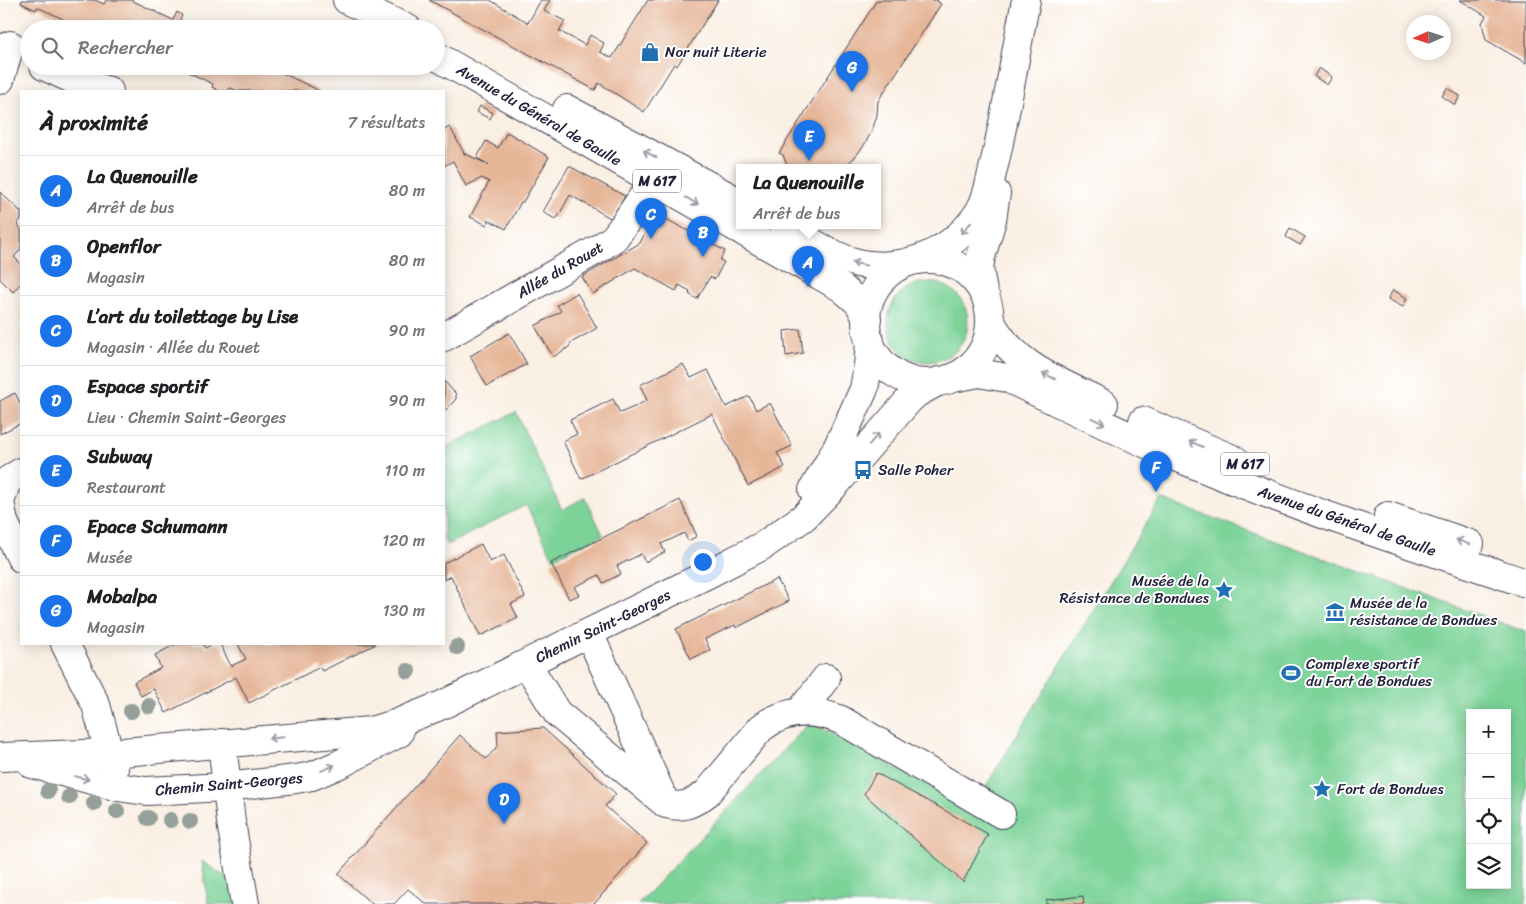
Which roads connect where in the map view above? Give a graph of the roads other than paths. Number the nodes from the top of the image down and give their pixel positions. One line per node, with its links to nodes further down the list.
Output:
1 (342, 0): 4 (main road)
2 (347, 0): 5 (main road)
3 (1026, 0): 12 (main road)
4 (375, 20)
5 (389, 20)
6 (445, 46): 14 (main road, Avenue du Général de Gaulle / M 617, one-way to 6)
7 (13, 47): 10 (main road)
8 (445, 61): 13 (main road, Avenue du Général de Gaulle / M 617)
9 (65, 75): 11 (main road)
10 (0, 80)
11 (105, 90)
12 (1001, 135): 18 (main road, one-way to 18); 19 (main road)
13 (654, 180): 15 (main road, Avenue du Général de Gaulle / M 617, one-way to 15); 22 (main road, Allée du Rouet)
14 (736, 200)
15 (736, 227)
16 (739, 229): 21 (main road, Avenue du Général de Gaulle / M 617, one-way to 21)
17 (788, 229): 18 (main road, one-way to 17)
18 (912, 261): 19 (main road); 21 (main road)
19 (983, 292): 20 (main road)
20 (990, 320): 23 (main road); 27 (main road, Avenue du Général de Gaulle / M 617, one-way to 20)
21 (868, 330): 23 (main road); 25 (main road, Chemin Saint-Georges)
22 (445, 336)
23 (943, 380): 25 (main road, Chemin Saint-Georges, one-way to 23); 28 (main road, Avenue du Général de Gaulle / M 617, one-way to 28)
24 (20, 473): 26 (main road)
25 (764, 545): 29 (main road, Chemin Saint-Georges)
26 (20, 556)
27 (1526, 564)
28 (1526, 583)
29 (589, 633): 31 (main road, Chemin Saint-Georges); 40 (main road)
30 (65, 645): 36 (main road)
31 (527, 664): 33 (main road, Chemin Saint-Georges); 40 (main road)
32 (826, 678): 34 (main road)
33 (442, 705): 35 (main road, Chemin Saint-Georges, one-way to 35); 39 (main road, Chemin Saint-Georges, one-way to 33)
34 (800, 712): 40 (main road); 41 (main road)
35 (222, 743): 36 (main road, Chemin Saint-Georges); 39 (main road)
36 (111, 753): 37 (main road, Chemin Saint-Georges); 38 (main road)
37 (1, 757): 38 (main road, Chemin Saint-Georges, one-way to 38)
38 (118, 787): 39 (main road, Chemin Saint-Georges)
39 (226, 787): 42 (main road)
40 (666, 804)
41 (1001, 814)
42 (248, 900)

